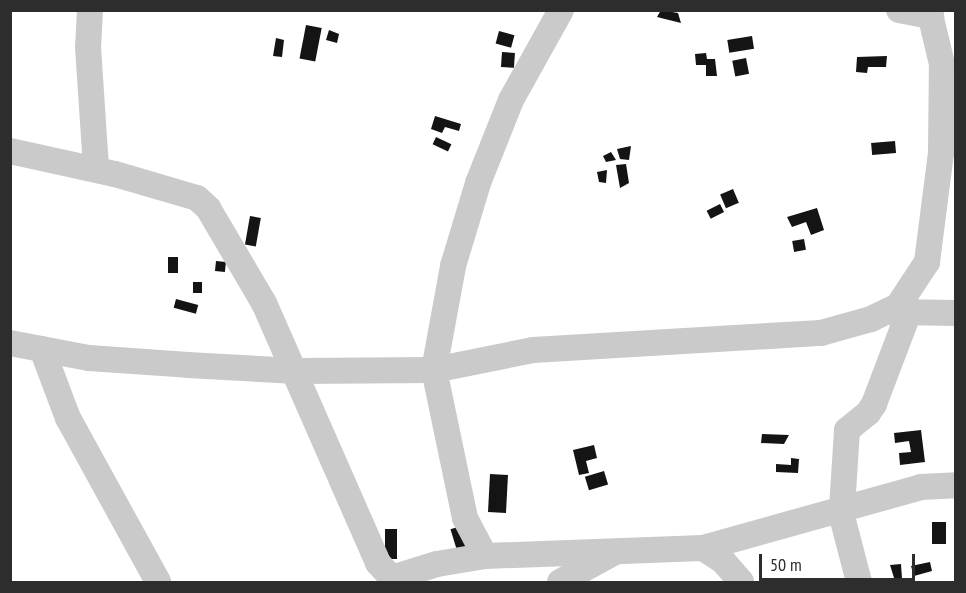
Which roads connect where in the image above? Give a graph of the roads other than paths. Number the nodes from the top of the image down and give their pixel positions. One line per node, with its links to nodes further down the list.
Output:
1 (90, 10): 7 (street)
2 (561, 10): 12 (street)
3 (899, 10): 4 (street)
4 (930, 13): 5 (street)
5 (949, 94): 8 (street)
6 (10, 151): 7 (street)
7 (96, 169): 13 (street)
8 (897, 312): 9 (street); 12 (street); 15 (street)
9 (956, 313)
10 (10, 344): 11 (street)
11 (42, 350): 13 (street); 19 (street)
12 (434, 370): 13 (street); 18 (street)
13 (296, 371): 18 (street)
14 (956, 485): 15 (street)
15 (841, 509): 16 (street); 22 (street)
16 (703, 548): 17 (street); 21 (street)
17 (618, 551): 18 (street); 20 (street)
18 (485, 556)
19 (158, 582)
20 (560, 582)
21 (741, 582)
22 (859, 582)

